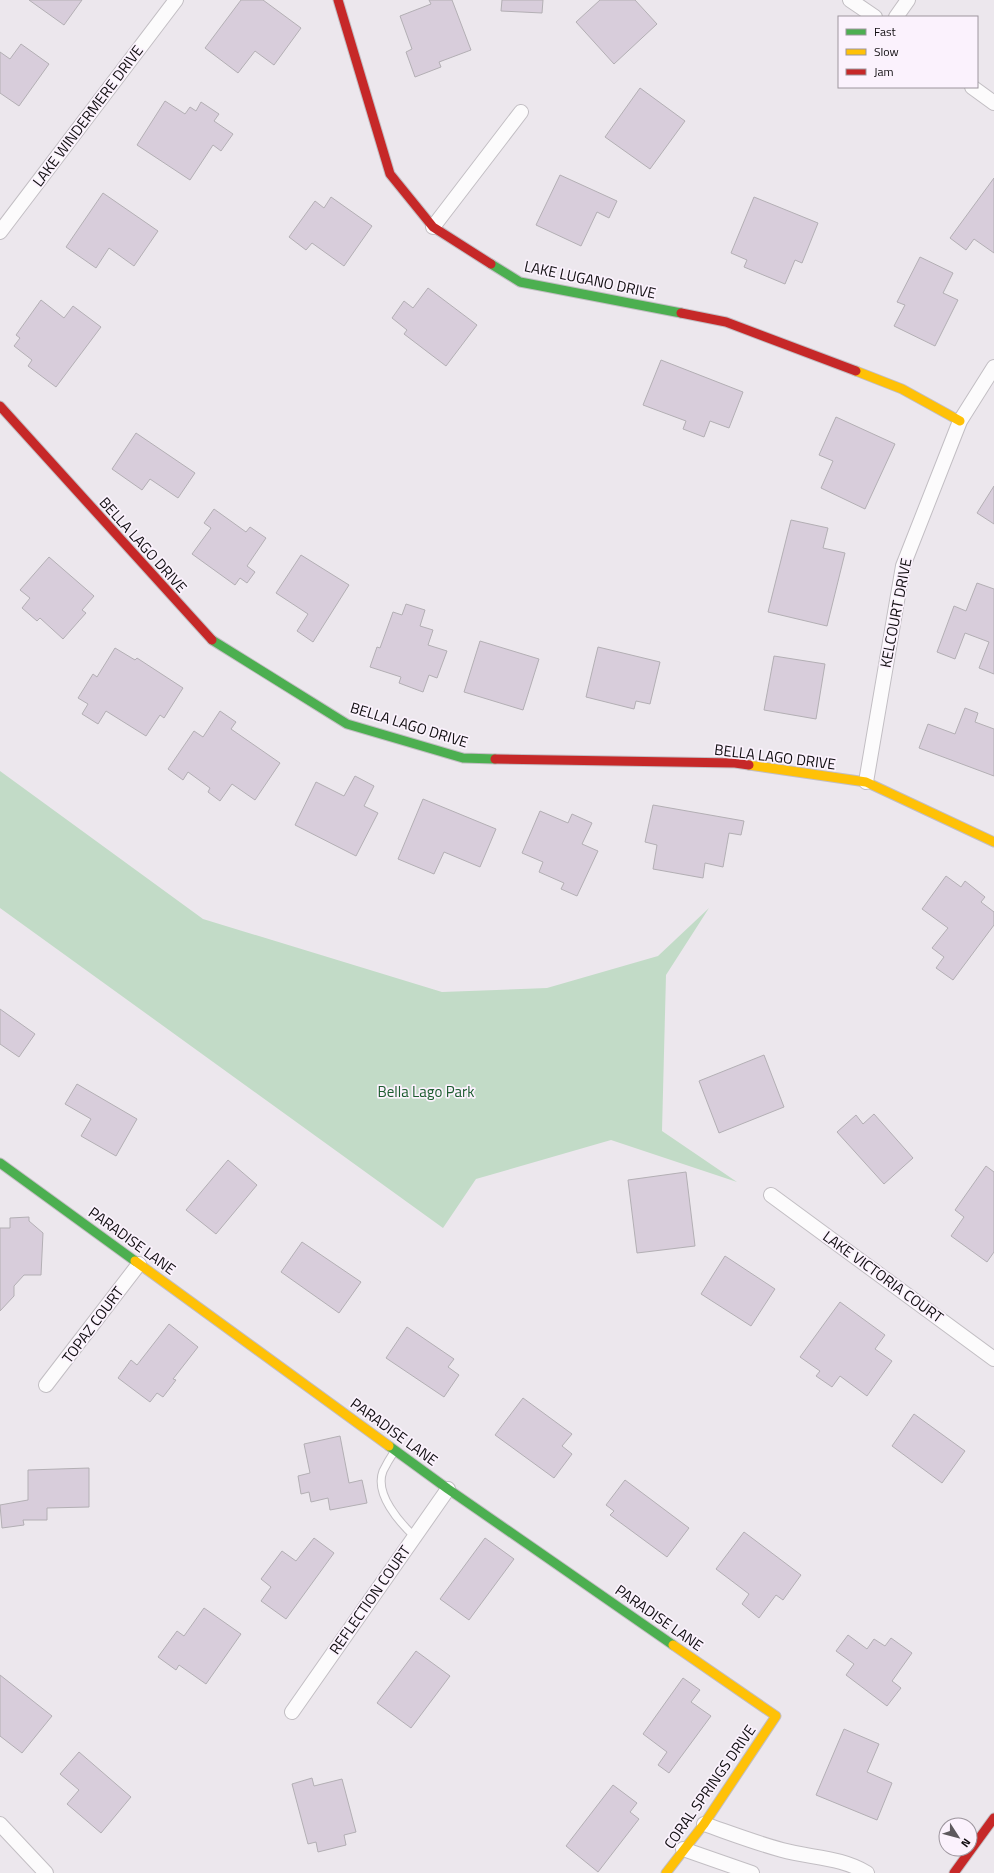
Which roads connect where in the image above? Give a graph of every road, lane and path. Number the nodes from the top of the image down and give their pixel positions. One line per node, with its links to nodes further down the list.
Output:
1 (176, 0): 11 (street, LAKE WINDERMERE DRIVE)
2 (338, 0): 10 (street, LAKE LUGANO DRIVE)
3 (850, 0): 5 (street)
4 (908, 0): 6 (street)
5 (874, 16)
6 (897, 16)
7 (973, 88): 8 (street)
8 (994, 103)
9 (521, 112): 10 (street)
10 (433, 227): 14 (street, LAKE LUGANO DRIVE)
11 (0, 232)
12 (994, 367): 14 (street, KELCOURT DRIVE)
13 (0, 406): 15 (street, BELLA LAGO DRIVE)
14 (960, 421): 15 (street, KELCOURT DRIVE)
15 (866, 782): 16 (street, BELLA LAGO DRIVE)
16 (994, 842)
17 (0, 1163): 19 (street, PARADISE LANE)
18 (771, 1195): 20 (street, LAKE VICTORIA COURT)
19 (139, 1264): 21 (street, TOPAZ COURT); 22 (street, PARADISE LANE)
20 (994, 1359)
21 (46, 1385)
22 (395, 1450): 23 (street, PARADISE LANE); 24 (lane)
23 (448, 1489): 24 (street, REFLECTION COURT); 26 (street, PARADISE LANE)
24 (415, 1536): 25 (street, REFLECTION COURT)
25 (292, 1712)
26 (776, 1716): 29 (street, CORAL SPRINGS DRIVE)
27 (994, 1818): 35 (street)
28 (0, 1824): 31 (street)
29 (704, 1824): 30 (street, CORAL SPRINGS DRIVE); 34 (street)
30 (683, 1849): 32 (street, CORAL SPRINGS DRIVE); 33 (street)
31 (46, 1873)
32 (666, 1873)
33 (752, 1873)
34 (867, 1873)
35 (954, 1873)

